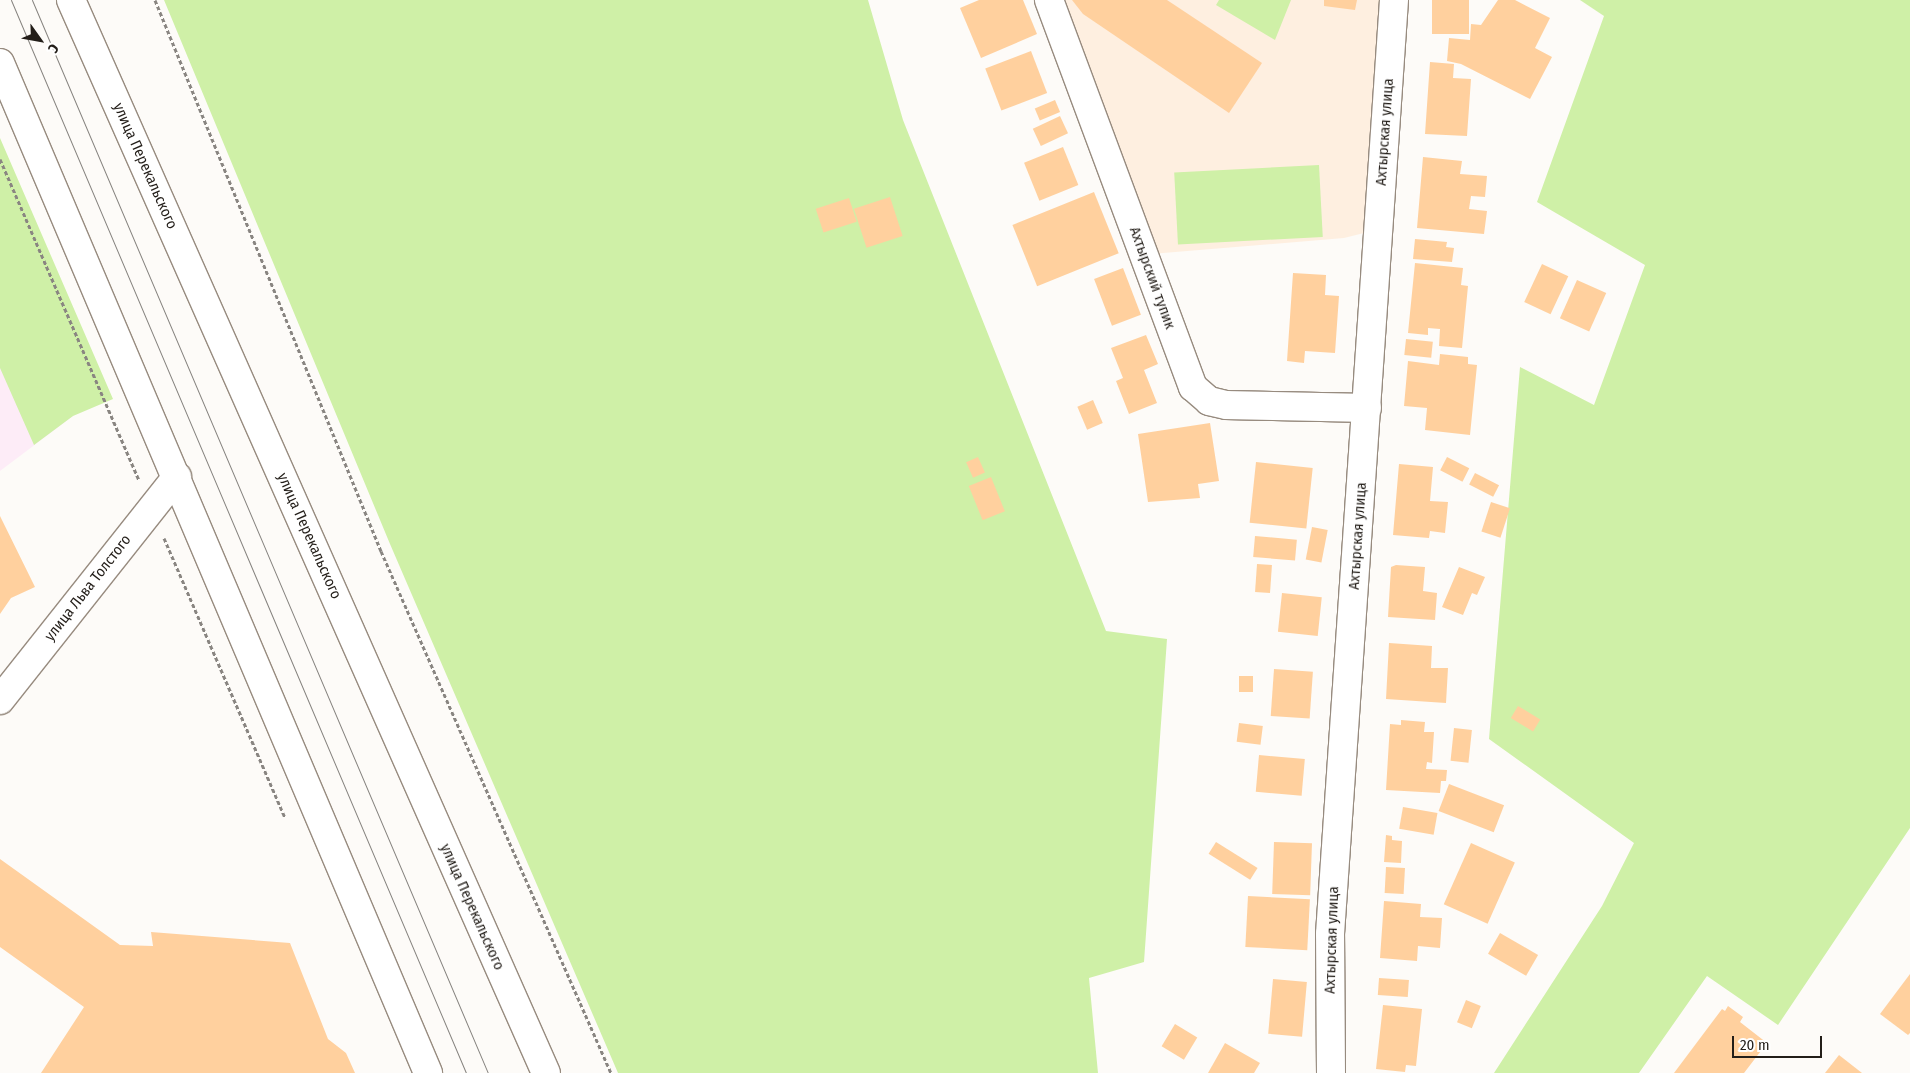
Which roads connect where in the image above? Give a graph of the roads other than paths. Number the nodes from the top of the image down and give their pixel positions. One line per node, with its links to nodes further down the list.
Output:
1 (71, 0): 9 (main road, улица Перекальского)
2 (1049, 0): 5 (main road, Ахтырский тупик)
3 (1394, 0): 5 (main road, Ахтырская улица)
4 (0, 62): 6 (main road)
5 (1367, 408): 10 (main road, Ахтырская улица)
6 (177, 477): 7 (main road, улица Льва Толстого); 8 (main road)
7 (0, 700)
8 (428, 1073)
9 (546, 1073)
10 (1331, 1073)

